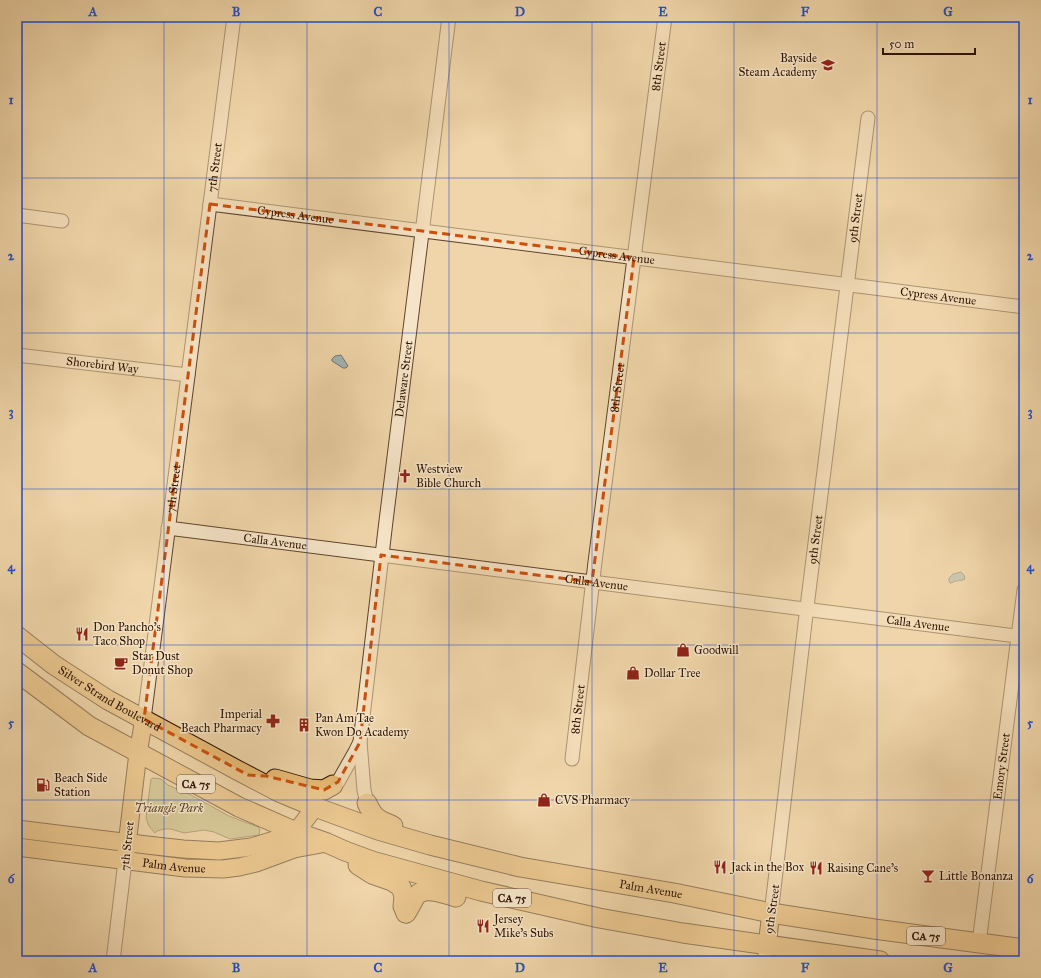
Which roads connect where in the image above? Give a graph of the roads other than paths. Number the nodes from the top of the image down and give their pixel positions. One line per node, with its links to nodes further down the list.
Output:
1 (234, 17): 5 (street, 7th Street)
2 (449, 17): 8 (street, Delaware Street)
3 (665, 17): 9 (street, 8th Street)
4 (868, 118): 10 (street, 9th Street)
5 (210, 204): 8 (street, Cypress Avenue); 13 (street, 7th Street)
6 (17, 215): 7 (street)
7 (62, 221)
8 (422, 231): 9 (street, Cypress Avenue); 15 (street, Delaware Street)
9 (634, 258): 10 (street, Cypress Avenue); 16 (street, 8th Street)
10 (847, 285): 11 (street, Cypress Avenue); 18 (street, 9th Street)
11 (1024, 307)
12 (17, 355): 13 (street, Shorebird Way)
13 (188, 375): 14 (street, 7th Street)
14 (168, 528): 15 (street, Calla Avenue); 22 (street, 7th Street)
15 (381, 555): 16 (street, Calla Avenue); 23 (street, Delaware Street)
16 (592, 582): 18 (street, Calla Avenue); 25 (street, 8th Street)
17 (1024, 590): 20 (street, Emory Street)
18 (807, 609): 20 (street, Calla Avenue); 38 (street, 9th Street)
19 (17, 636): 22 (highway, Silver Strand Boulevard / CA 75)
20 (1021, 636): 40 (street, Emory Street)
21 (17, 672): 24 (highway, CA 75)
22 (144, 719): 24 (main road, 7th Street); 26 (highway, Silver Strand Boulevard / CA 75)
23 (360, 742): 27 (street, Delaware Street); 28 (street, Delaware Street)
24 (138, 753): 31 (highway, CA 75); 32 (main road, 7th Street)
25 (572, 760)
26 (248, 775): 27 (highway); 29 (highway, Silver Strand Boulevard / CA 75)
27 (332, 785)
28 (367, 803): 34 (highway)
29 (315, 807): 31 (main road); 34 (highway, Palm Avenue / CA 75)
30 (19, 829): 32 (main road, Palm Avenue); 35 (main road)
31 (296, 832): 32 (main road, Palm Avenue); 33 (highway, CA 75)
32 (127, 842): 37 (main road, 7th Street)
33 (327, 843): 36 (highway, CA 75); 37 (main road, Palm Avenue)
34 (430, 845): 38 (highway, Palm Avenue / CA 75)
35 (18, 848): 37 (main road, Palm Avenue)
36 (345, 851): 39 (highway, CA 75); 39 (highway)
37 (125, 861): 43 (street, 7th Street)
38 (771, 913): 40 (highway, Palm Avenue / CA 75); 42 (main road, 9th Street)
39 (599, 918): 42 (highway, CA 75)
40 (978, 942): 41 (highway, Palm Avenue / CA 75)
41 (1024, 949)
42 (766, 953): 44 (highway, CA 75)
43 (113, 961)
44 (880, 961)

